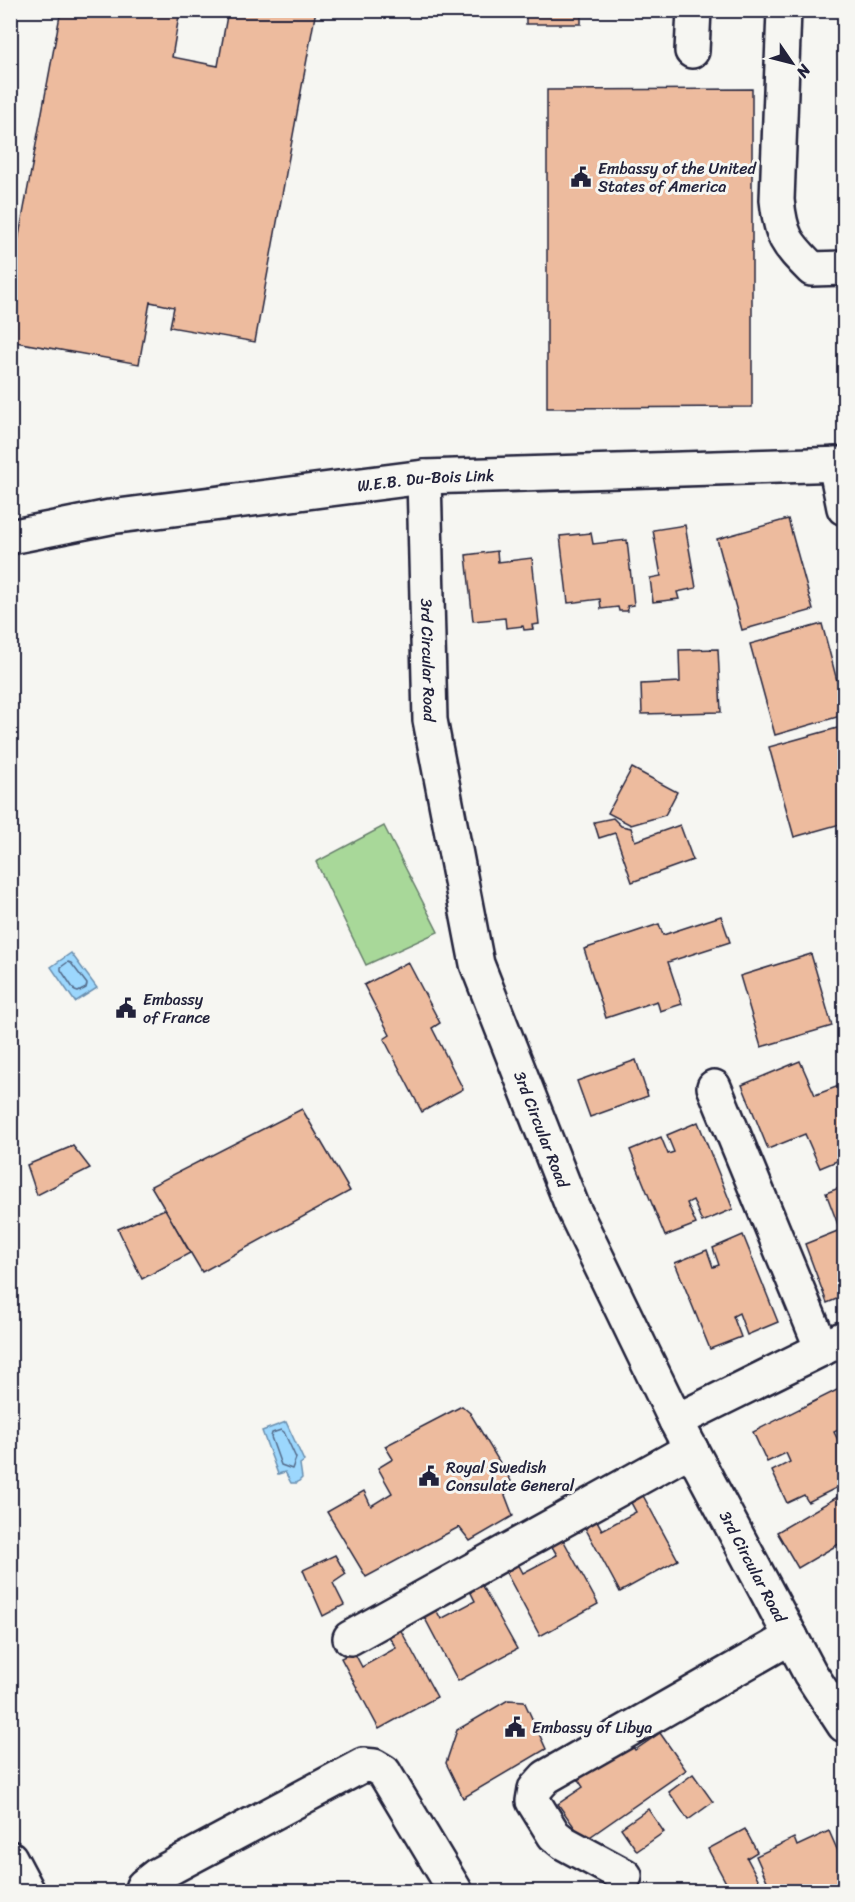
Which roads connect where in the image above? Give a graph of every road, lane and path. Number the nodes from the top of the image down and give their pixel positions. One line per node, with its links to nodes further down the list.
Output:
1 (694, 10): 3 (street)
2 (784, 10): 4 (street)
3 (692, 51)
4 (844, 268)
5 (840, 464): 6 (street, W.E.B. Du-Bois Link); 7 (street)
6 (423, 477): 8 (street, W.E.B. Du-Bois Link); 11 (street, 3rd Circular Road)
7 (844, 508)
8 (10, 537)
9 (714, 1087): 10 (street)
10 (833, 1344): 11 (street)
11 (684, 1435): 12 (street, 3rd Circular Road); 13 (street)
12 (791, 1637): 14 (street, 3rd Circular Road); 16 (street)
13 (350, 1638)
14 (844, 1725)
15 (10, 1858): 17 (street)
16 (625, 1876)
17 (28, 1892)
18 (141, 1892): 19 (street)
19 (456, 1892)

